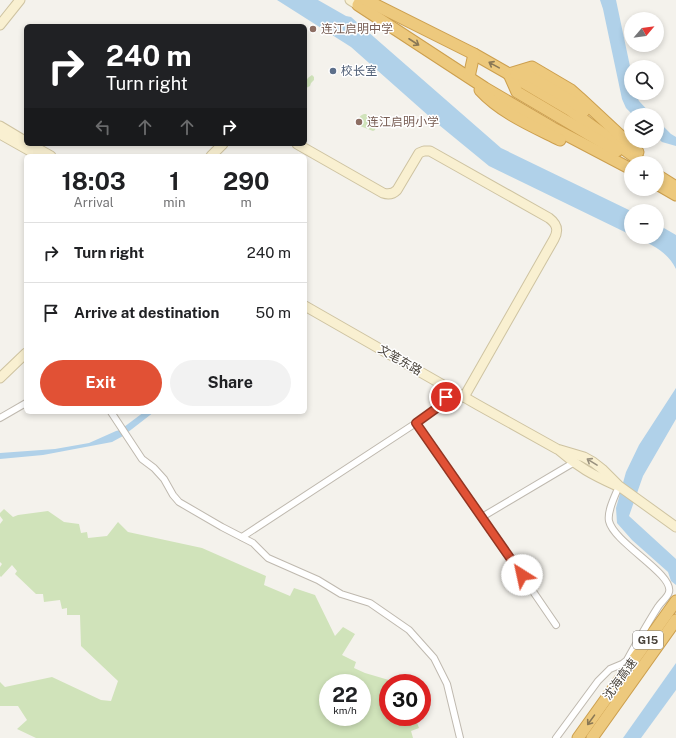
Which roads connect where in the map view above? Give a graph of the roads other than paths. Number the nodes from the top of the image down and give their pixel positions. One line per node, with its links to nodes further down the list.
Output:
1 (20, 0): 3 (main road)
2 (359, 1): 4 (highway); 6 (highway, one-way to 6)
3 (0, 25)
4 (474, 54): 5 (highway, one-way to 4); 6 (highway)
5 (509, 74): 16 (highway); 17 (highway)
6 (469, 77): 18 (highway)
7 (0, 126): 9 (main road)
8 (0, 134): 13 (main road)
9 (24, 140)
10 (34, 146): 14 (main road)
11 (221, 146): 15 (main road)
12 (301, 146): 28 (main road)
13 (35, 154)
14 (48, 154)
15 (213, 154)
16 (634, 156)
17 (637, 156)
18 (624, 167)
19 (664, 180): 21 (highway)
20 (664, 187): 21 (highway)
21 (676, 191)
22 (307, 307): 28 (main road, 文笔东路)
23 (24, 346): 25 (main road)
24 (24, 355): 26 (main road)
25 (0, 370)
26 (0, 378)
27 (446, 397): 32 (street)
28 (464, 397): 33 (main road, 文笔东路)
29 (24, 404): 31 (street)
30 (112, 414): 38 (street)
31 (0, 418)
32 (416, 423): 36 (street); 38 (street)
33 (557, 449): 34 (main road, 文笔东路); 35 (main road, 文笔东路, one-way to 33)
34 (573, 463): 35 (main road, 文笔东路); 36 (street)
35 (619, 486): 37 (main road, 文笔东路); 44 (street)
36 (482, 517): 41 (street)
37 (676, 527)
38 (242, 537): 43 (street)
39 (676, 601): 42 (highway, 沈海高速 / G15)
40 (676, 620): 42 (highway, 沈海高速 / G15)
41 (556, 625)
42 (624, 683): 45 (highway, 沈海高速 / G15, one-way to 45); 46 (highway, 沈海高速 / G15)
43 (460, 738)
44 (556, 738)
45 (578, 738)
46 (592, 738)

